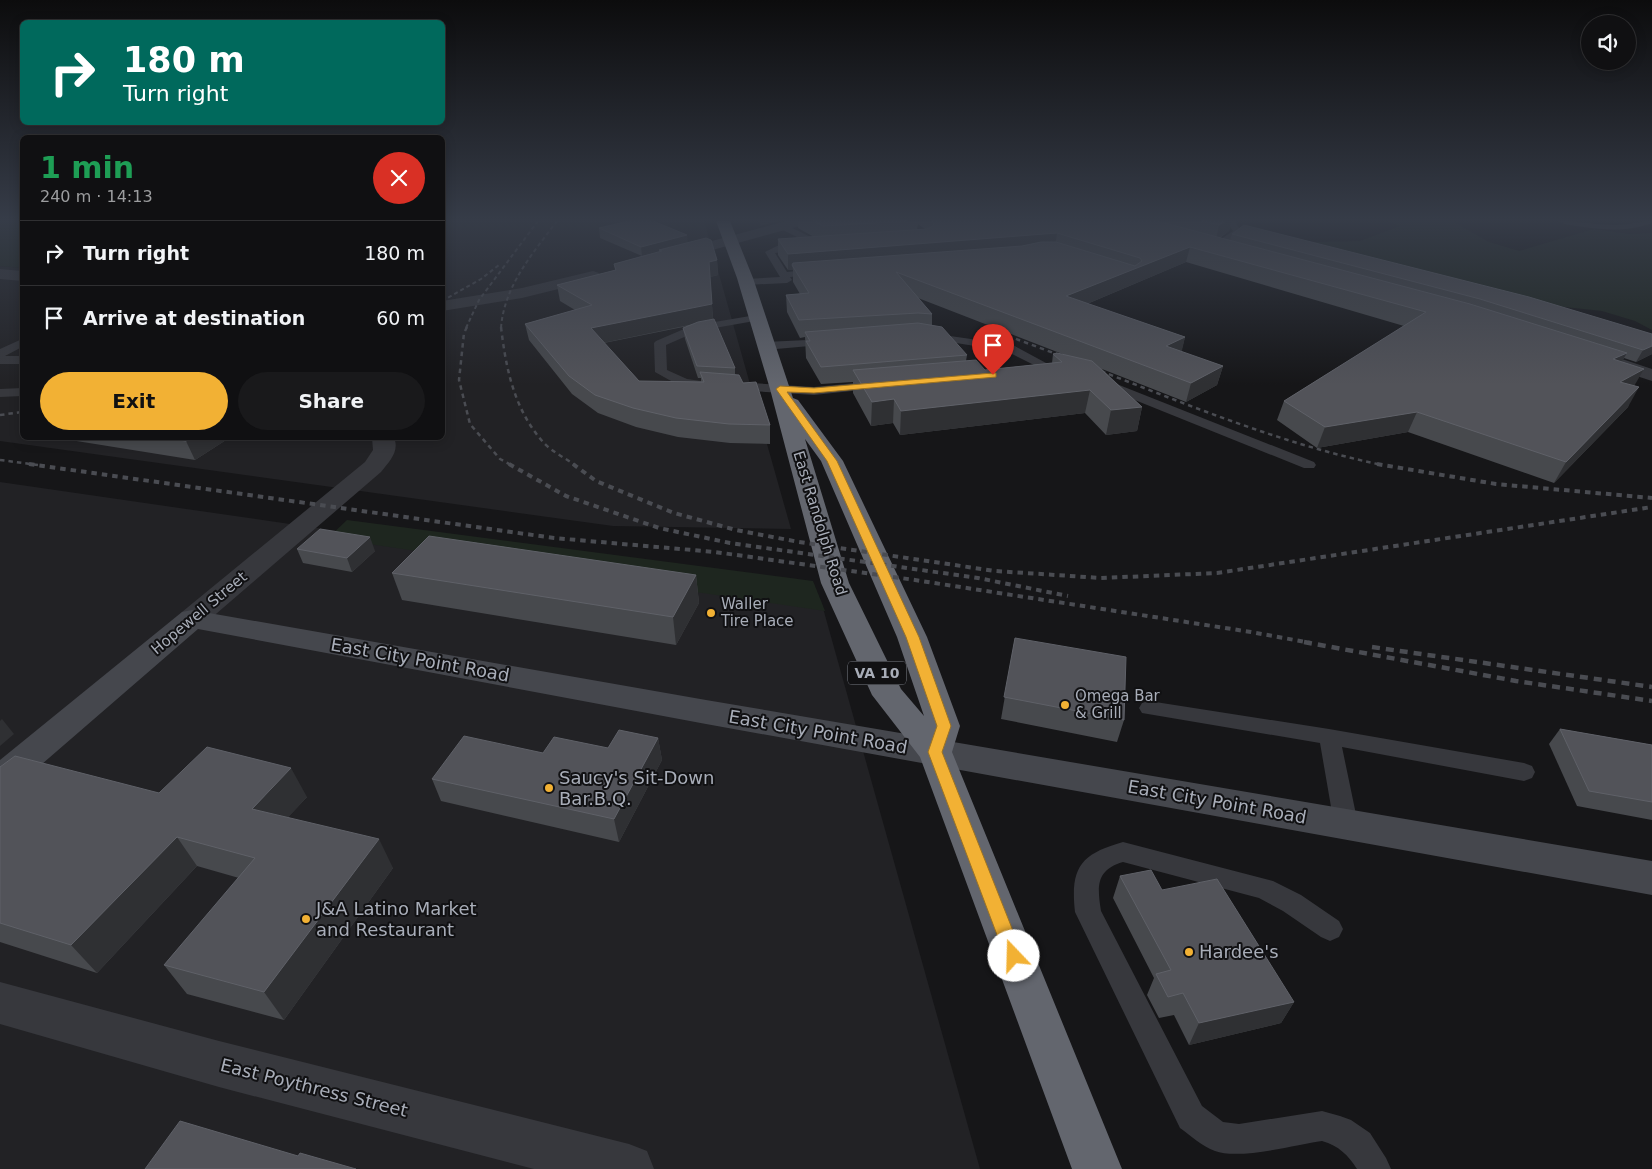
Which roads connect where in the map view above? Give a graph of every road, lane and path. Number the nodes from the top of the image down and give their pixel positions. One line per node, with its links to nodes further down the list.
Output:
1 (784, 275): 4 (lane)
2 (596, 276): 5 (street)
3 (744, 276): 4 (highway, East Randolph Road / VA 10)
4 (746, 282): 6 (highway, East Randolph Road / VA 10)
5 (445, 306)
6 (756, 318): 10 (highway, East Randolph Road / VA 10); 21 (lane)
7 (917, 334): 15 (lane)
8 (841, 340): 10 (lane)
9 (20, 344): 11 (lane)
10 (765, 346): 21 (highway, East Randolph Road / VA 10)
11 (0, 354)
12 (1596, 356): 18 (street)
13 (0, 360): 14 (lane)
14 (20, 360)
15 (1053, 370): 16 (lane); 17 (lane)
16 (1033, 372)
17 (1069, 372)
18 (1652, 375)
19 (1091, 378): 25 (lane)
20 (893, 384): 21 (lane)
21 (780, 389): 29 (highway, East Randolph Road / VA 10); 29 (highway, East Randolph Road / VA 10)
22 (20, 392): 23 (lane)
23 (0, 394)
24 (384, 440): 26 (street, Hopewell Street)
25 (1309, 465)
26 (192, 618): 29 (street, East City Point Road); 31 (street, Hopewell Street)
27 (1149, 708): 28 (lane)
28 (1329, 737): 30 (lane); 32 (lane)
29 (935, 752): 32 (street, East City Point Road); 37 (highway, East Randolph Road / VA 10)
30 (1524, 772)
31 (0, 780)
32 (1346, 824): 33 (street, East City Point Road)
33 (1651, 880)
34 (1330, 929): 38 (lane)
35 (0, 1003): 36 (street, East Poythress Street)
36 (629, 1169)
37 (1097, 1169)
38 (1375, 1169)

